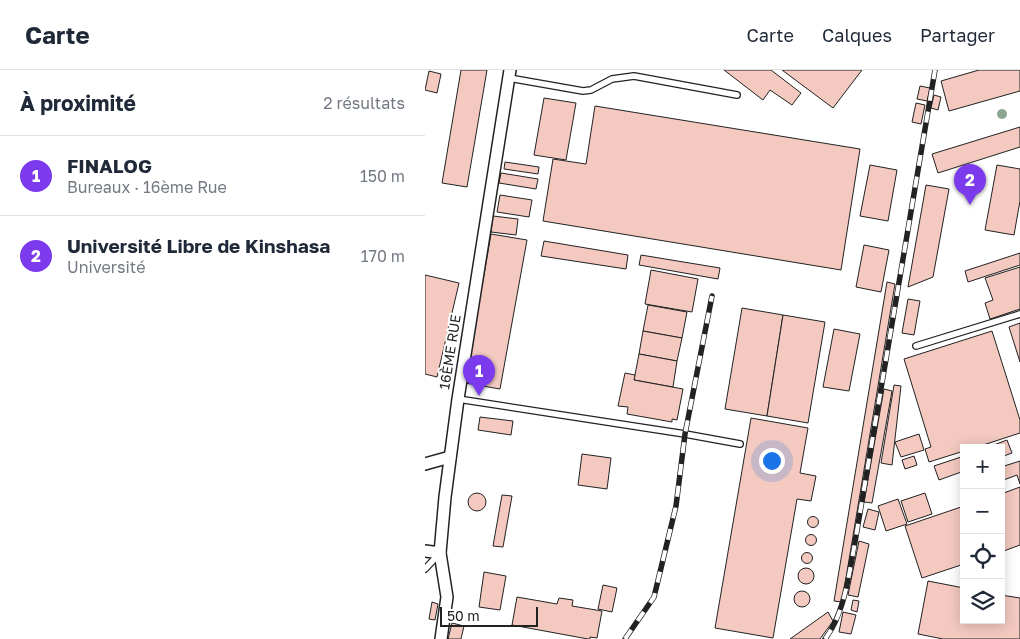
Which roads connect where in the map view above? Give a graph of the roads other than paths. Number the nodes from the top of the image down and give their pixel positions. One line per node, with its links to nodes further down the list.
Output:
1 (510, 74): 2 (lane); 5 (street, 16ÈME RUE)
2 (737, 95)
3 (1020, 314): 4 (lane)
4 (916, 346)
5 (458, 399): 6 (lane); 7 (street, 16ÈME RUE)
6 (740, 444)
7 (450, 457): 8 (street); 10 (street, 16ÈME RUE)
8 (425, 464)
9 (425, 551): 10 (street)
10 (440, 552): 11 (lane); 12 (street, 16ÈME RUE)
11 (425, 569)
12 (441, 639)

